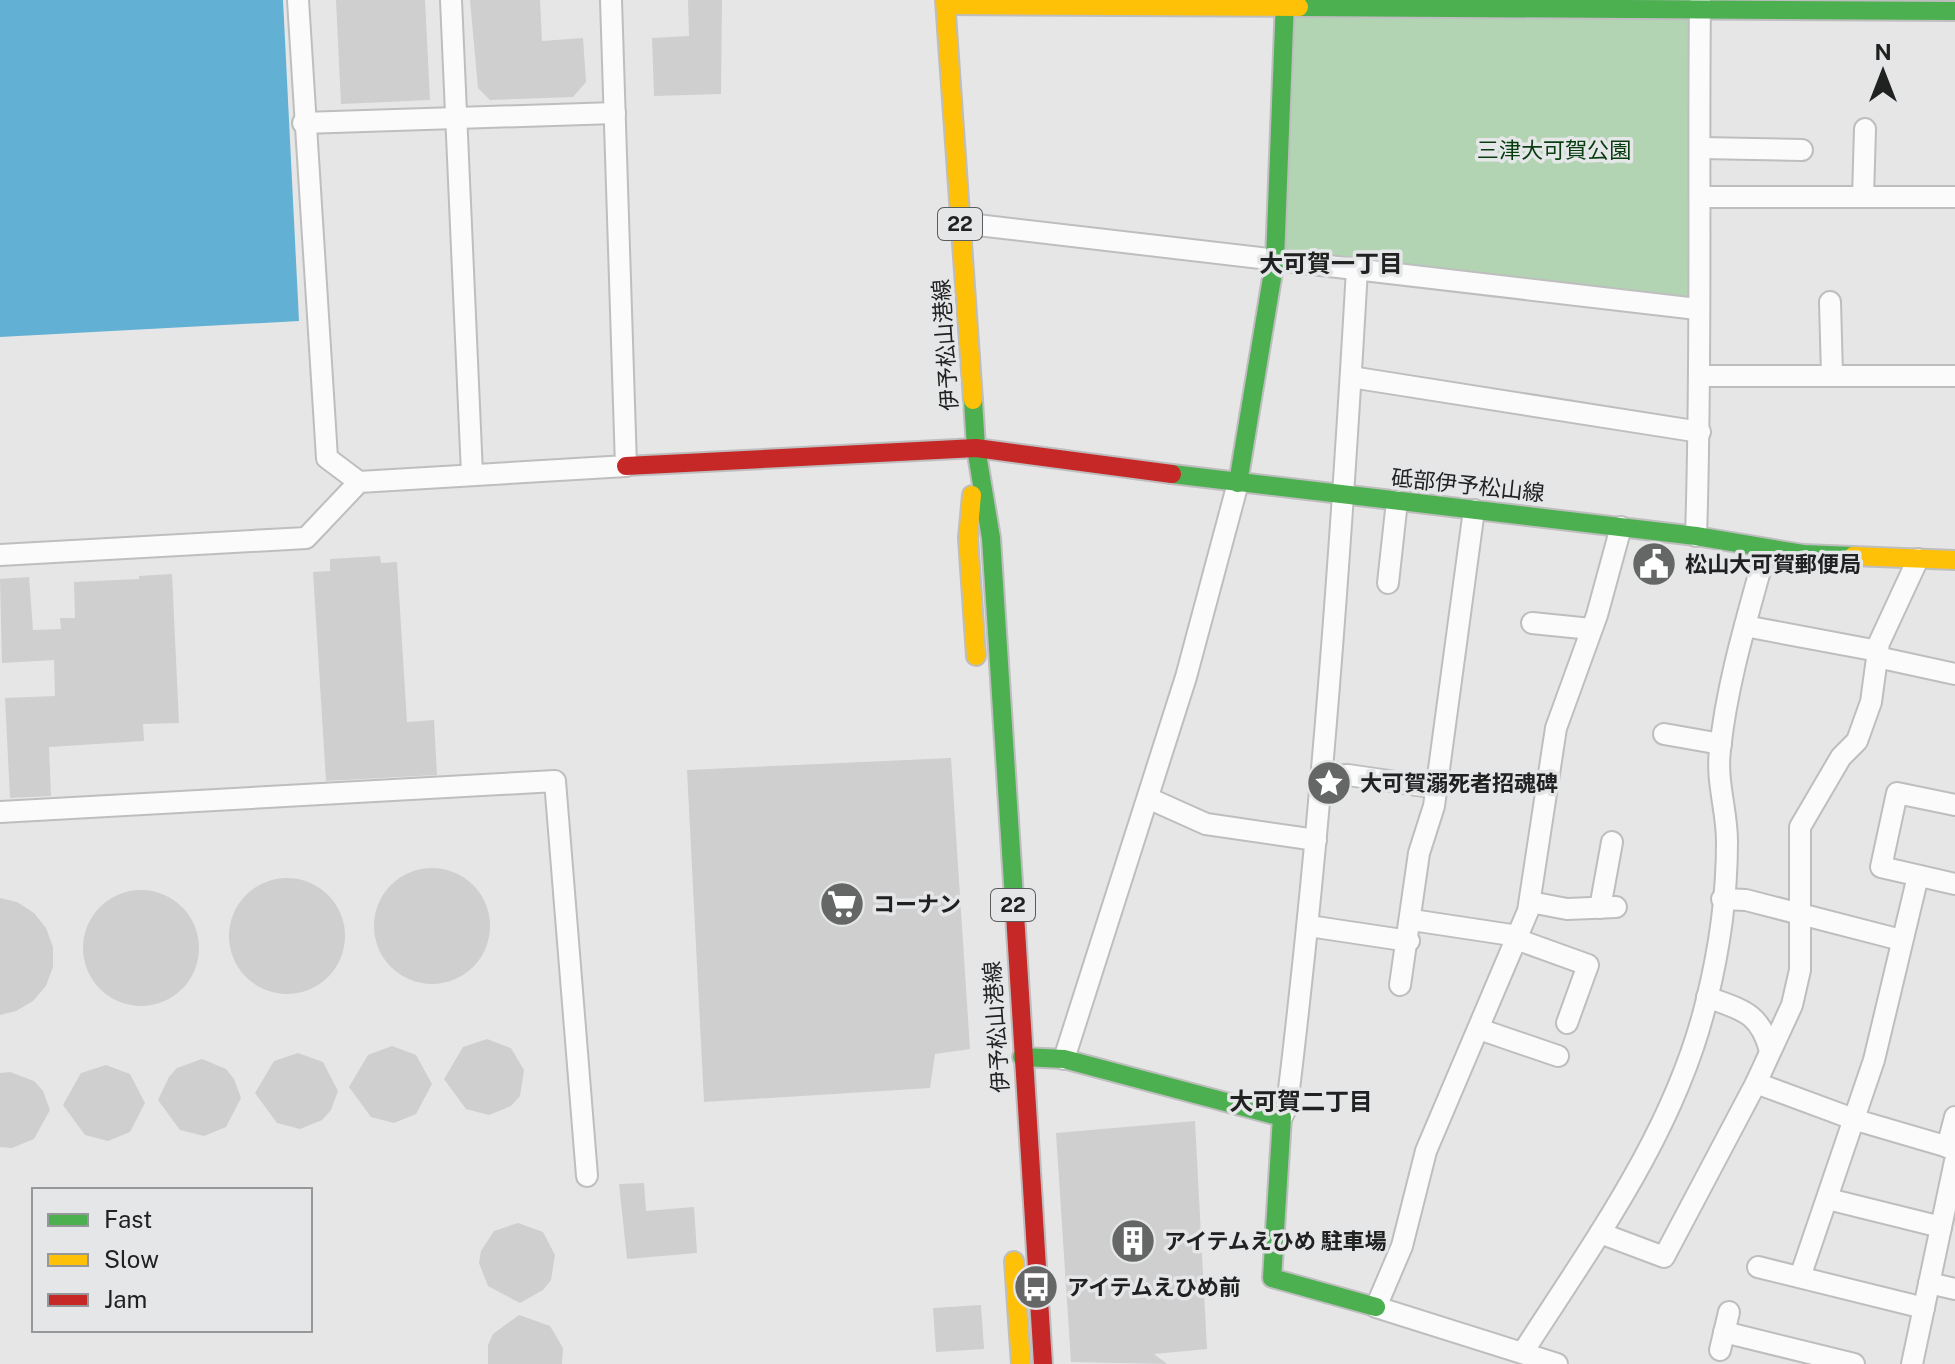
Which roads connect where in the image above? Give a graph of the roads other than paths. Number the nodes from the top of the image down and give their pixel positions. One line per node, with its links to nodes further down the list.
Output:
1 (298, 0): 11 (street)
2 (451, 0): 10 (street)
3 (611, 0): 9 (street)
4 (945, 2): 5 (main road); 18 (main road, 伊予松山港線 / 22)
5 (1285, 2): 6 (main road); 19 (main road)
6 (1480, 4): 7 (main road)
7 (1700, 5): 8 (main road); 13 (street)
8 (1955, 11)
9 (615, 113): 10 (street); 29 (street)
10 (457, 119): 11 (street); 30 (street)
11 (303, 123): 31 (street)
12 (1865, 129): 16 (street)
13 (1701, 148): 14 (street); 15 (street)
14 (1802, 150)
15 (1701, 197): 16 (street); 22 (street)
16 (1863, 197): 17 (street)
17 (1955, 197)
18 (960, 223): 19 (street); 28 (main road, 伊予松山港線 / 22)
19 (1275, 260): 20 (street); 32 (main road)
20 (1357, 269): 22 (street); 26 (street)
21 (1830, 302): 23 (street)
22 (1697, 309): 24 (street)
23 (1832, 375): 24 (street); 25 (street)
24 (1701, 376): 27 (street)
25 (1955, 376)
26 (1351, 377): 27 (street); 33 (street)
27 (1700, 432): 37 (street)
28 (976, 448): 29 (main road, 砥部伊予松山線); 32 (main road, 砥部伊予松山線); 48 (main road, 伊予松山港線 / 22); 74 (main road, 伊予松山港線 / 22)
29 (626, 466): 30 (street)
30 (472, 474): 31 (street)
31 (359, 482): 39 (street)
32 (1238, 483): 33 (main road, 砥部伊予松山線); 53 (street)
33 (1344, 495): 34 (main road, 砥部伊予松山線); 51 (street)
34 (1397, 501): 35 (main road, 砥部伊予松山線); 42 (street)
35 (1474, 510): 36 (main road, 砥部伊予松山線); 52 (street)
36 (1621, 527): 37 (main road, 砥部伊予松山線); 45 (street)
37 (1696, 536): 38 (main road, 砥部伊予松山線)
38 (1766, 549): 40 (main road, 砥部伊予松山線); 44 (street)
39 (0, 555)
40 (1918, 559): 41 (main road, 砥部伊予松山線); 46 (street)
41 (1955, 560)
42 (1388, 583)
43 (1532, 623): 45 (street)
44 (1745, 626): 46 (street); 50 (street)
45 (1591, 629): 61 (street)
46 (1877, 654): 47 (street); 62 (street)
47 (1955, 674)
48 (977, 681)
49 (1664, 734): 50 (street)
50 (1721, 744): 60 (street)
51 (1321, 776): 52 (street); 56 (street)
52 (1437, 788): 63 (street)
53 (1148, 798): 56 (street); 75 (street)
54 (1955, 805): 58 (street)
55 (0, 812): 81 (street)
56 (1316, 840): 64 (street)
57 (1612, 842): 61 (street)
58 (1918, 876): 59 (street); 66 (street)
59 (1955, 884)
60 (1722, 899): 62 (street); 69 (street)
61 (1530, 902): 65 (street)
62 (1800, 914): 66 (street); 72 (street)
63 (1412, 920): 65 (street); 67 (street)
64 (1309, 926): 67 (street); 77 (street)
65 (1517, 938): 70 (street); 71 (street)
66 (1901, 940): 79 (street)
67 (1409, 941): 68 (street)
68 (1400, 985)
69 (1707, 997): 72 (street); 83 (street)
70 (1567, 1023)
71 (1479, 1029): 73 (street); 90 (street)
72 (1770, 1051): 76 (street)
73 (1558, 1056)
74 (1022, 1057): 75 (main road); 95 (main road, 伊予松山港線 / 22)
75 (1064, 1059): 77 (main road)
76 (1756, 1083): 79 (street); 83 (street)
77 (1282, 1117): 90 (main road)
78 (1955, 1117): 80 (street)
79 (1856, 1120): 80 (street); 82 (street)
80 (1952, 1153): 85 (street)
81 (587, 1176)
82 (1828, 1199): 85 (street); 87 (street)
83 (1600, 1233): 93 (street)
84 (1012, 1236): 94 (main road)
85 (1944, 1242): 88 (street)
86 (1758, 1267): 87 (street)
87 (1800, 1277): 91 (street)
88 (1929, 1283): 89 (street); 91 (street)
89 (1955, 1289)
90 (1376, 1307): 93 (street)
91 (1924, 1308): 98 (street)
92 (1724, 1331): 97 (street)
93 (1523, 1352): 96 (street)
94 (1021, 1364)
95 (1043, 1364)
96 (1557, 1364)
97 (1854, 1364)
98 (1912, 1364)

